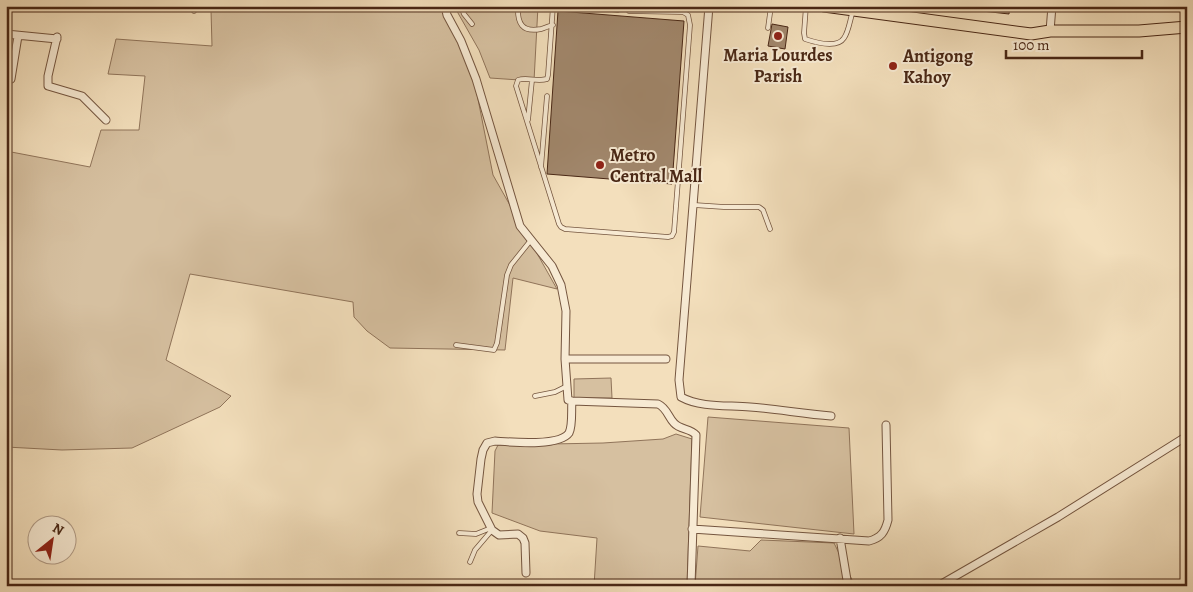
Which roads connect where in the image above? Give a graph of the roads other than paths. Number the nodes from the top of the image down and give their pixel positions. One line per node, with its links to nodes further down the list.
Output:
1 (445, 6): 32 (street)
2 (461, 6): 17 (lane)
3 (518, 6): 18 (lane)
4 (553, 6): 18 (lane)
5 (588, 6): 14 (lane)
6 (709, 6): 30 (street)
7 (771, 6): 20 (lane)
8 (806, 6): 15 (lane)
9 (824, 6): 15 (main road)
10 (1052, 6): 21 (street)
11 (1084, 6): 12 (lane)
12 (1147, 7): 13 (lane)
13 (1187, 8)
14 (618, 10)
15 (853, 10): 21 (main road)
16 (629, 11): 29 (lane)
17 (472, 24)
18 (553, 25): 25 (lane)
19 (1187, 27): 21 (main road)
20 (768, 28)
21 (1050, 31)
22 (6, 34): 23 (street)
23 (18, 36): 24 (street); 27 (street)
24 (12, 79)
25 (532, 80): 28 (lane); 28 (lane)
26 (547, 96): 29 (lane)
27 (106, 120)
28 (528, 123): 29 (lane)
29 (541, 169)
30 (694, 205): 31 (lane); 39 (street)
31 (770, 229)
32 (531, 240): 33 (lane); 34 (street)
33 (456, 345)
34 (565, 359): 35 (street); 36 (street)
35 (666, 359)
36 (567, 386): 37 (lane); 38 (street)
37 (535, 396)
38 (572, 401): 42 (street); 43 (street)
39 (831, 416)
40 (886, 425): 45 (street)
41 (1187, 436): 50 (street)
42 (492, 529): 44 (lane); 46 (lane); 47 (street)
43 (692, 529): 45 (street); 48 (street)
44 (458, 533)
45 (840, 538): 49 (street)
46 (470, 562)
47 (526, 573)
48 (691, 586)
49 (848, 586)
50 (938, 586)

